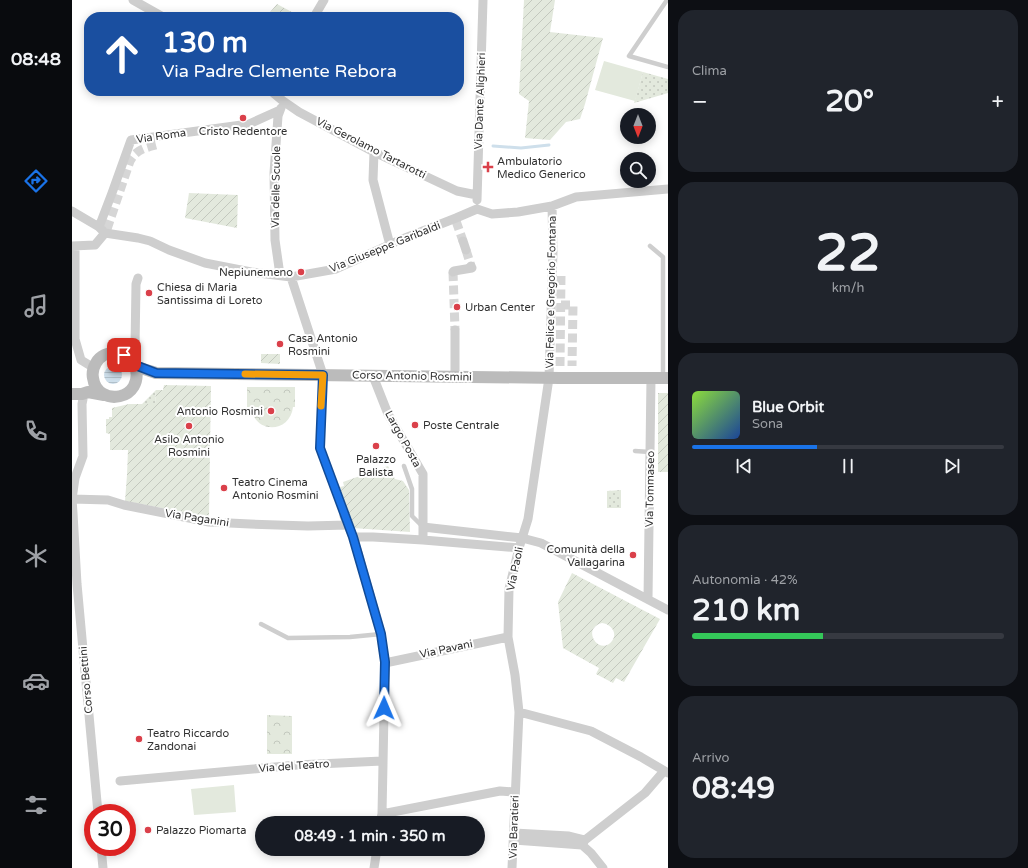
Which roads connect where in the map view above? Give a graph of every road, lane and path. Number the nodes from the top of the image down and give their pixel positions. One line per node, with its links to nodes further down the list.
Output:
1 (133, 0): 5 (street)
2 (324, 0): 6 (street)
3 (483, 0): 13 (street, Via Dante Alighieri)
4 (667, 0): 7 (lane)
5 (154, 12)
6 (317, 12)
7 (668, 67)
8 (276, 96): 9 (street, Via Gerolamo Tartarotti)
9 (282, 101): 10 (street, Via delle Scuole); 11 (street, Via Gerolamo Tartarotti)
10 (280, 110): 17 (street, Via Roma); 25 (street, Via delle Scuole)
11 (374, 152): 13 (street, Via Gerolamo Tartarotti); 19 (street)
12 (668, 189): 14 (street)
13 (477, 195): 15 (street, Via Dante Alighieri)
14 (552, 206): 15 (street); 35 (street, Via Felice e Gregorio Fontana)
15 (477, 209): 19 (street, Via Giuseppe Garibaldi)
16 (72, 211): 17 (street)
17 (102, 230): 20 (street); 25 (street, Via Giuseppe Garibaldi)
18 (462, 240): 22 (street)
19 (390, 245): 26 (street, Via Giuseppe Garibaldi)
20 (74, 246): 30 (street)
21 (650, 246): 36 (lane)
22 (466, 250)
23 (471, 266): 24 (street)
24 (454, 272)
25 (280, 275): 26 (street, Via Giuseppe Garibaldi)
26 (291, 276): 32 (street)
27 (138, 278): 29 (street)
28 (455, 330): 34 (street)
29 (132, 362): 30 (main road); 31 (main road); 37 (main road)
30 (94, 368): 38 (main road)
31 (156, 373): 32 (main road, Corso Antonio Rosmini); 37 (main road)
32 (323, 375): 33 (main road, Corso Antonio Rosmini); 43 (lane)
33 (373, 376): 34 (main road, Corso Antonio Rosmini); 44 (street, Largo Posta)
34 (455, 377): 35 (main road, Corso Antonio Rosmini)
35 (549, 378): 36 (main road, Corso Antonio Rosmini); 46 (street, Via Paoli)
36 (661, 378): 40 (street, Via Tommaseo)
37 (135, 384): 38 (main road)
38 (83, 393): 42 (street, Corso Bettini)
39 (636, 451): 40 (lane)
40 (650, 452): 49 (street, Via Tommaseo)
41 (404, 466): 44 (lane)
42 (72, 499): 43 (street, Via Paganini); 60 (street, Corso Bettini)
43 (346, 521): 45 (street)
44 (423, 527): 46 (street); 47 (street, Largo Posta)
45 (353, 537): 47 (street); 52 (street)
46 (522, 538): 48 (street, Via Paoli); 49 (street)
47 (423, 540): 48 (street)
48 (519, 548): 53 (street, Via Paoli)
49 (648, 599): 50 (street)
50 (668, 610)
51 (261, 624): 52 (lane)
52 (381, 634): 54 (street)
53 (508, 637): 54 (street, Via Pavani); 55 (street, Via Paoli)
54 (385, 662): 56 (street)
55 (519, 712): 57 (street); 59 (street, Via Paoli)
56 (382, 761): 58 (street, Via del Teatro); 61 (street)
57 (666, 772): 64 (street)
58 (120, 781)
59 (515, 789): 62 (street); 63 (street, Via Baratieri)
60 (97, 804)
61 (381, 816)
62 (390, 816)
63 (514, 836): 64 (street); 69 (street, Via Baratieri)
64 (584, 842): 70 (street)
65 (102, 856): 67 (street)
66 (375, 856): 68 (street)
67 (104, 868)
68 (374, 868)
69 (512, 868)
70 (603, 868)

